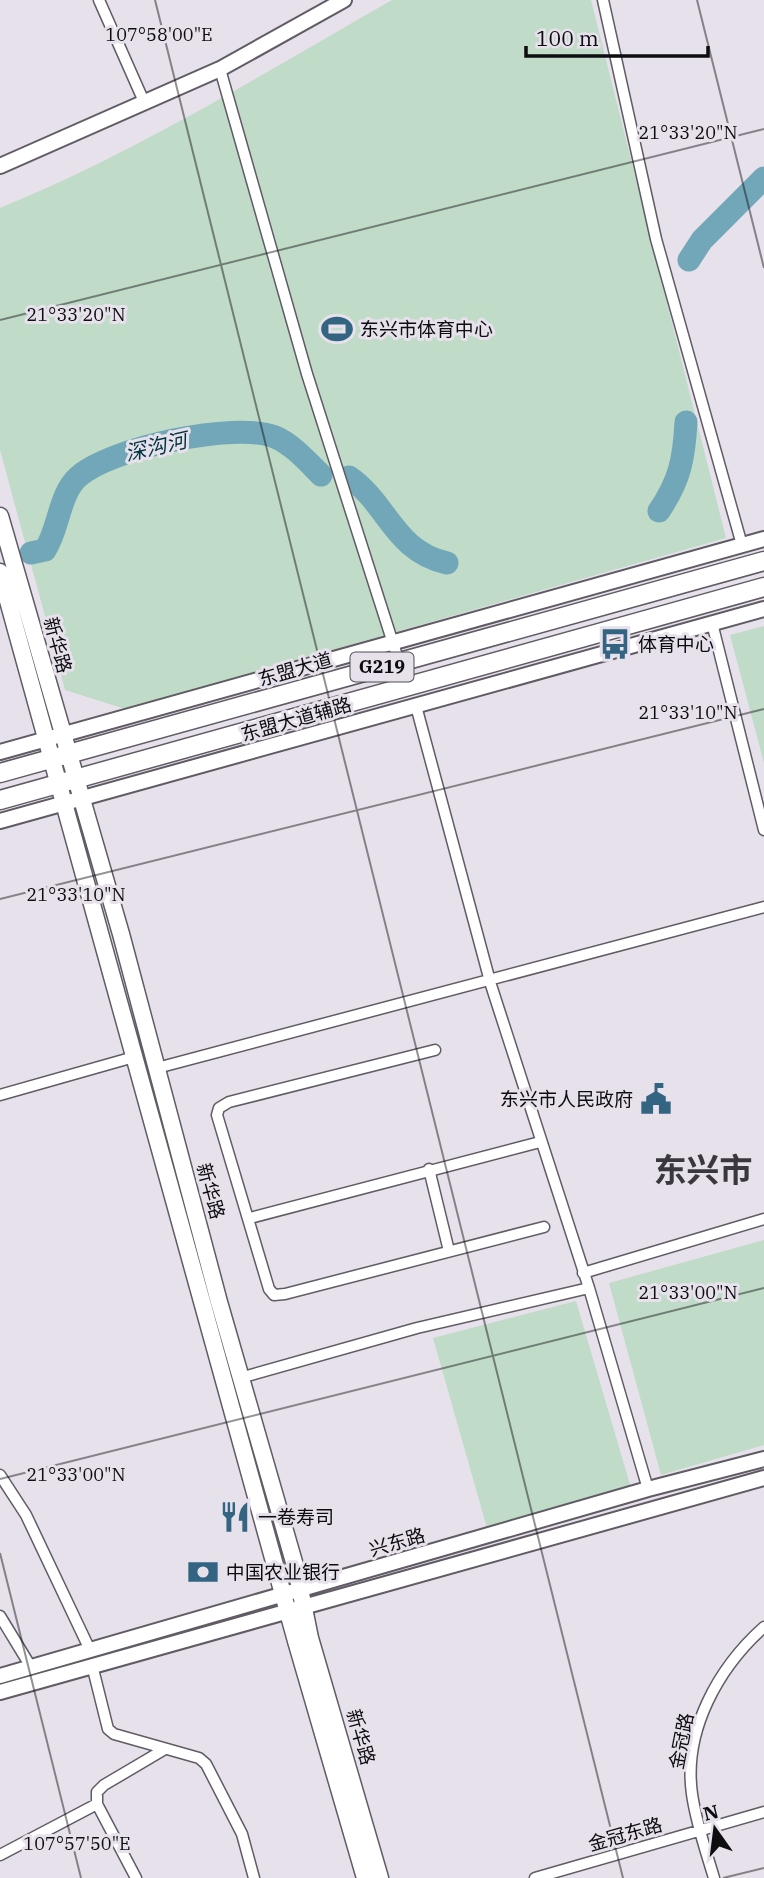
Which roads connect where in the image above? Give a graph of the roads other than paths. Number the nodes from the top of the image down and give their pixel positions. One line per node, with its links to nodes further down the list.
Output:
1 (99, 0): 5 (street)
2 (344, 0): 4 (main road)
3 (603, 0): 9 (street)
4 (220, 69): 5 (main road); 16 (street)
5 (145, 104): 6 (main road)
6 (0, 166)
7 (0, 516): 19 (main road, 新华路)
8 (764, 539): 9 (main road)
9 (742, 545): 16 (main road)
10 (764, 561): 17 (highway, 东盟大道 / G219)
11 (0, 572): 13 (main road, 新华路)
12 (764, 587): 23 (highway, G219)
13 (5, 608): 19 (main road, 新华路)
14 (764, 609): 15 (main road, 东盟大道辅路)
15 (712, 623): 18 (main road, 东盟大道辅路); 28 (street)
16 (393, 642): 17 (street); 19 (main road)
17 (398, 662): 21 (highway, 东盟大道 / G219)
18 (416, 706): 24 (main road, 东盟大道辅路); 30 (street)
19 (54, 736): 20 (main road); 21 (main road, 新华路)
20 (0, 751)
21 (60, 757): 22 (highway, 东盟大道 / G219); 23 (main road, 新华路)
22 (0, 773)
23 (67, 781): 24 (main road, 新华路); 25 (highway, G219); 26 (main road, 新华路)
24 (80, 799): 26 (main road, 东盟大道辅路); 33 (main road, 新华路)
25 (0, 800)
26 (64, 804): 27 (main road, 东盟大道辅路); 32 (main road, 新华路)
27 (0, 821)
28 (764, 830)
29 (764, 908): 30 (street)
30 (489, 980): 33 (street); 35 (street)
31 (435, 1050): 37 (street)
32 (134, 1057): 34 (street); 49 (main road, 新华路)
33 (157, 1068): 43 (main road, 新华路)
34 (0, 1095)
35 (540, 1142): 36 (street); 41 (street)
36 (429, 1169): 37 (street); 40 (street)
37 (250, 1218): 40 (street)
38 (764, 1219): 41 (street)
39 (544, 1227): 40 (street)
40 (449, 1251)
41 (583, 1273): 42 (street)
42 (589, 1287): 43 (street); 47 (street)
43 (240, 1378): 48 (main road, 新华路)
44 (764, 1459): 47 (main road, 兴东路)
45 (0, 1475): 53 (street)
46 (764, 1478): 50 (main road, 兴东路)
47 (648, 1489): 48 (main road, 兴东路)
48 (300, 1590): 49 (main road, 兴东路); 50 (main road, 新华路)
49 (284, 1594): 50 (main road, 新华路); 53 (main road, 兴东路)
50 (296, 1609): 54 (main road, 兴东路); 65 (main road, 新华路); 66 (main road, 新华路)
51 (0, 1616): 55 (street)
52 (764, 1627): 61 (street, 金冠路)
53 (90, 1650): 55 (main road, 兴东路)
54 (92, 1665): 57 (main road, 兴东路); 58 (street)
55 (31, 1667): 56 (main road, 兴东路)
56 (0, 1676)
57 (0, 1692)
58 (165, 1749): 59 (street); 64 (street)
59 (97, 1804): 62 (street); 63 (street)
60 (764, 1812): 61 (street, 金冠东路)
61 (700, 1831): 67 (street, 金冠东路); 68 (street, 金冠路)
62 (0, 1856)
63 (136, 1878)
64 (254, 1878)
65 (365, 1878)
66 (380, 1878)
67 (535, 1878)
68 (714, 1878)

